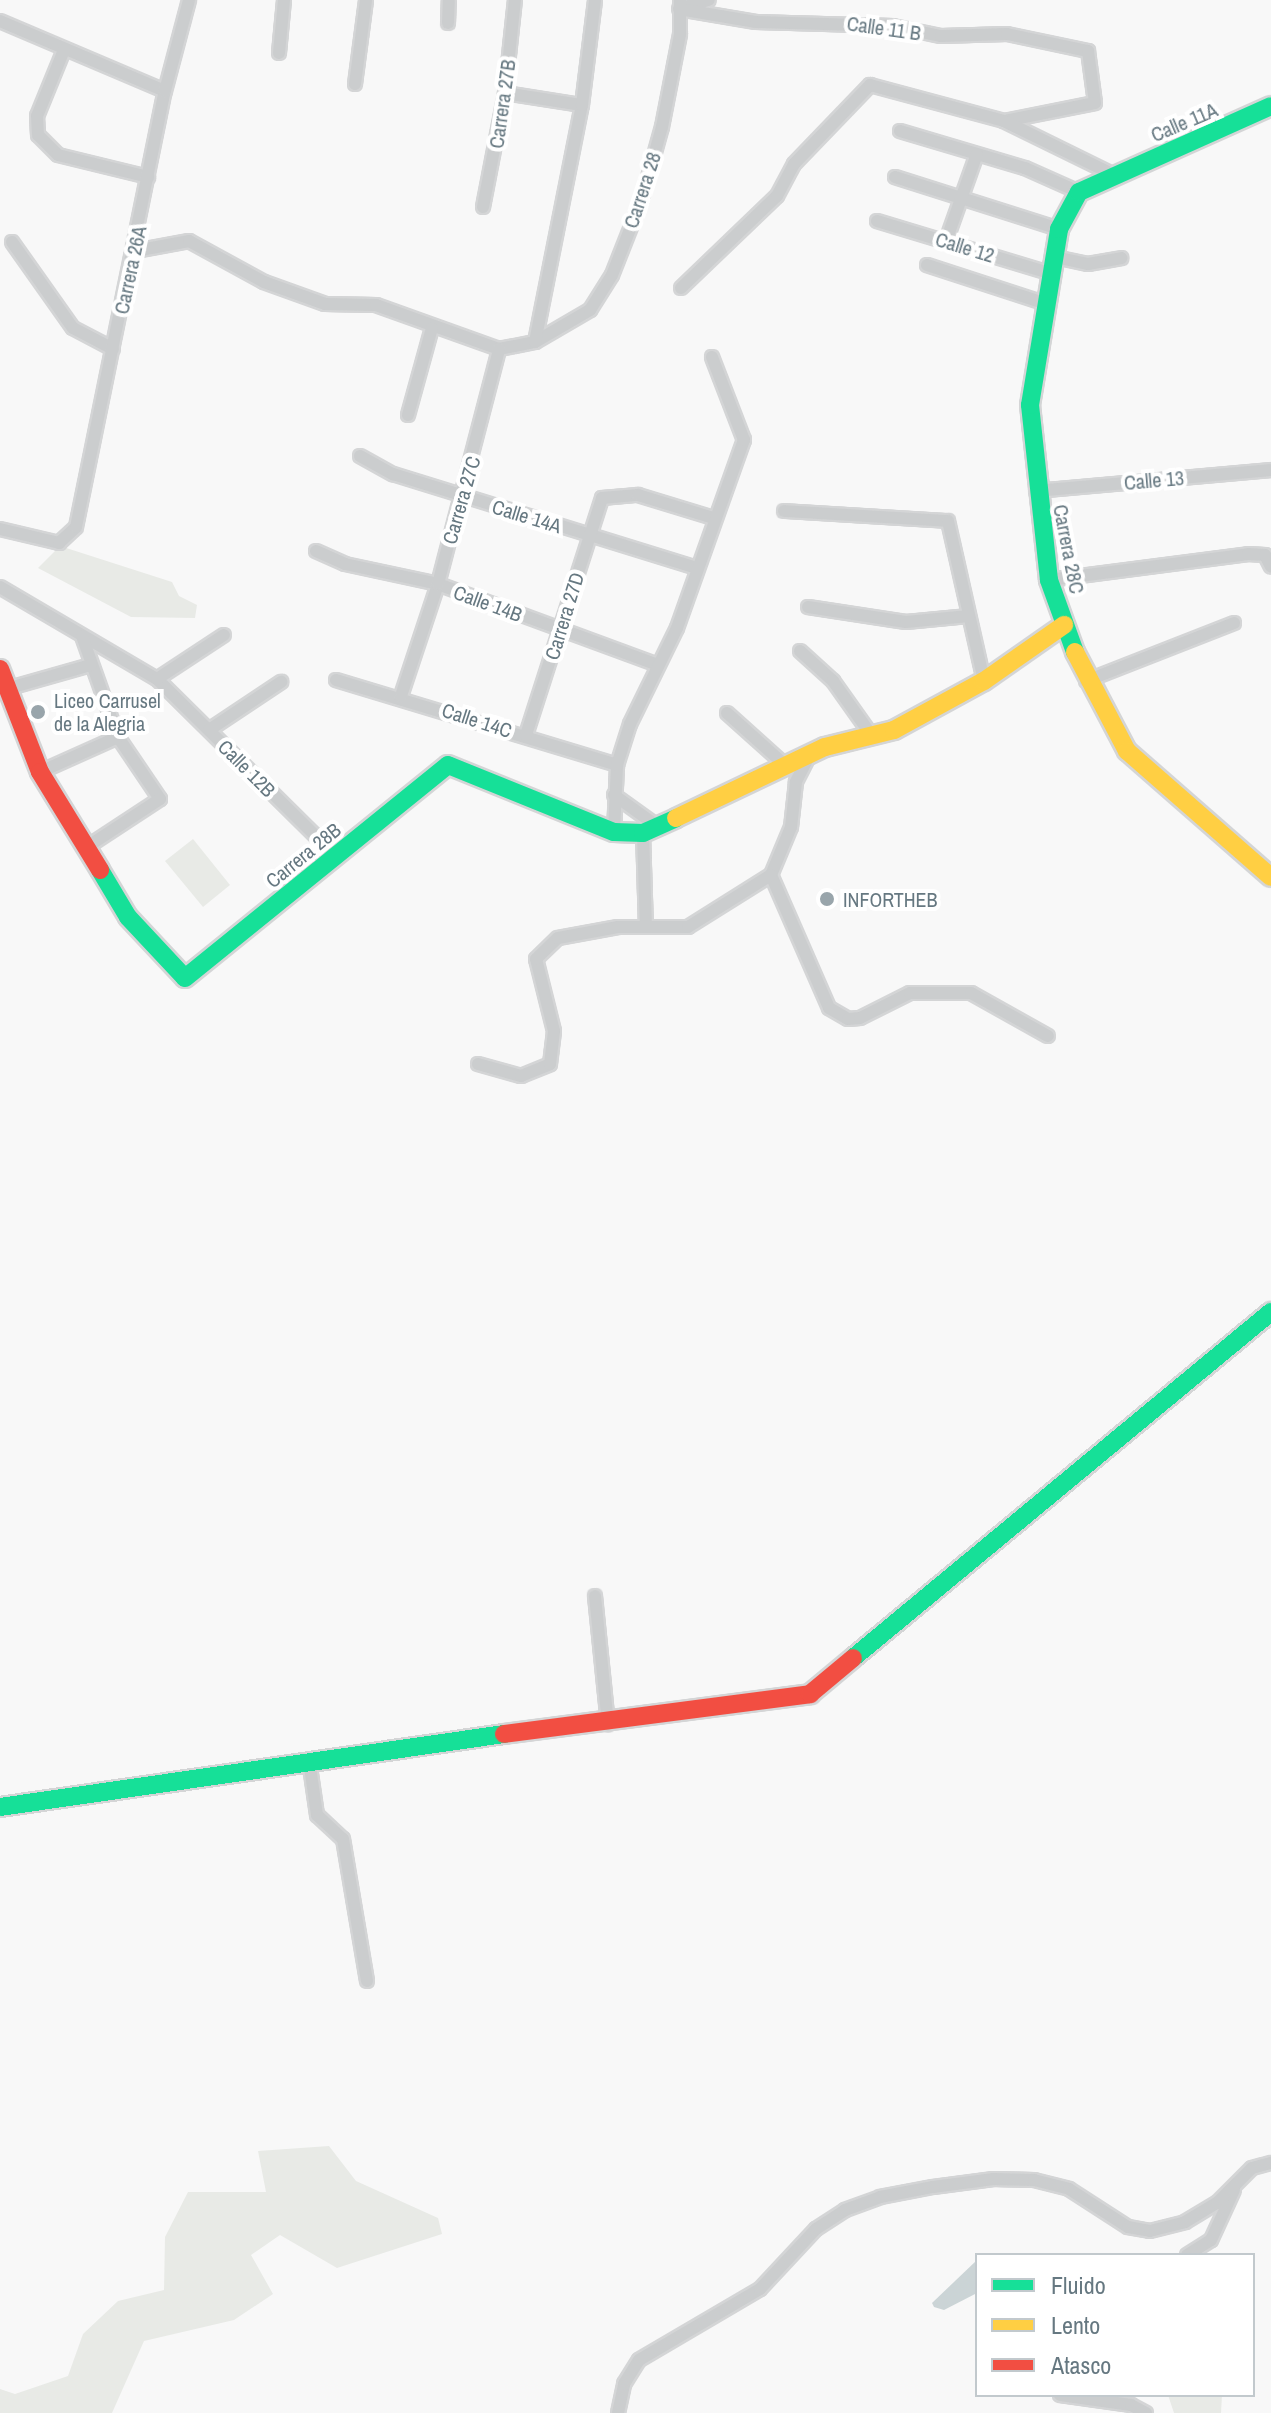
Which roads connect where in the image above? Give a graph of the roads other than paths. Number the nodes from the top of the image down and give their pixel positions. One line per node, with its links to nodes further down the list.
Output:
1 (189, 0): 14 (street, Carrera 26A)
2 (284, 0): 12 (street)
3 (366, 0): 13 (street)
4 (449, 0): 10 (street)
5 (515, 0): 15 (street, Carrera 27B)
6 (595, 0): 16 (street)
7 (709, 0): 8 (street)
8 (679, 4): 18 (street, Calle 11 B); 38 (street, Carrera 28)
9 (0, 21): 11 (street)
10 (448, 23)
11 (64, 50): 14 (street); 22 (street)
12 (279, 53)
13 (355, 84)
14 (165, 91): 22 (street, Carrera 26A)
15 (505, 93): 16 (street); 26 (street, Carrera 27B)
16 (582, 105): 38 (street)
17 (1271, 106): 21 (street, Calle 11A)
18 (1004, 121): 21 (street); 35 (street)
19 (900, 131): 20 (street)
20 (977, 154): 24 (street); 25 (street)
21 (1112, 174): 24 (street)
22 (148, 177): 31 (street, Carrera 26A)
23 (895, 177): 25 (street)
24 (1079, 192): 28 (street, Carrera 28C)
25 (961, 197): 28 (street); 29 (street)
26 (483, 207)
27 (877, 221): 29 (street, Calle 12)
28 (1059, 229): 34 (street, Carrera 28C)
29 (946, 241): 34 (street, Calle 12)
30 (12, 242): 39 (street)
31 (135, 251): 37 (street); 39 (street, Carrera 26A)
32 (1121, 258): 34 (street, Calle 12)
33 (927, 265): 36 (street)
34 (1054, 266): 36 (street, Carrera 28C)
35 (681, 288)
36 (1047, 304): 45 (street, Carrera 28C)
37 (432, 328): 40 (street); 42 (street)
38 (535, 342): 40 (street, Carrera 28)
39 (113, 349): 49 (street, Carrera 26A)
40 (499, 349): 46 (street, Carrera 27C)
41 (712, 357): 48 (street)
42 (408, 415)
43 (360, 456): 46 (street, Calle 14A)
44 (1271, 470): 45 (street, Calle 13)
45 (1036, 491): 54 (street, Carrera 28C)
46 (462, 496): 50 (street, Calle 14A); 55 (street, Carrera 27C)
47 (784, 511): 58 (street)
48 (713, 518): 50 (street, Carrera 27D); 53 (street)
49 (0, 529)
50 (589, 535): 53 (street, Calle 14A); 61 (street, Carrera 27D)
51 (316, 551): 55 (street, Calle 14B)
52 (1271, 567): 54 (street)
53 (697, 568): 66 (street)
54 (1049, 580): 60 (street, Carrera 28C)
55 (438, 584): 61 (street, Calle 14B); 74 (street, Carrera 27C)
56 (0, 587): 63 (street, Calle 12B)
57 (808, 607): 58 (street)
58 (969, 616): 70 (street)
59 (1234, 623): 71 (street)
60 (1064, 625): 70 (street); 71 (street, Carrera 28C)
61 (560, 629): 66 (street, Calle 14B); 78 (street, Carrera 27D)
62 (224, 635): 68 (street)
63 (82, 636): 65 (street); 68 (street, Calle 12B)
64 (800, 651): 77 (street)
65 (91, 665): 73 (street); 79 (street)
66 (658, 665): 81 (street)
67 (0, 669): 73 (street)
68 (157, 679): 76 (street, Calle 12B)
69 (336, 680): 74 (street, Calle 14C)
70 (984, 681): 77 (street)
71 (1086, 681): 90 (street, Carrera 28C)
72 (281, 682): 76 (street)
73 (6, 689): 83 (street)
74 (401, 696): 78 (street, Calle 14C)
75 (727, 713): 82 (street)
76 (209, 730): 88 (street, Calle 12B)
77 (870, 733): 80 (street)
78 (526, 735): 81 (street, Calle 14C)
79 (118, 737): 83 (street); 87 (street)
80 (808, 758): 82 (street); 89 (street)
81 (617, 765): 84 (street)
82 (785, 765): 85 (street)
83 (40, 772): 87 (street)
84 (614, 795): 85 (street); 86 (street)
85 (652, 830): 86 (street); 91 (street)
86 (614, 832): 88 (street, Carrera 28B)
87 (87, 847): 88 (street, Carrera 28B)
88 (337, 857)
89 (771, 875): 91 (street); 92 (street)
90 (1271, 877)
91 (646, 926): 93 (street)
92 (1048, 1036)
93 (478, 1064)
94 (1271, 1312): 96 (street)
95 (595, 1596): 96 (street)
96 (608, 1724): 97 (street)
97 (309, 1760): 98 (street); 99 (street)
98 (0, 1807)
99 (367, 1981)
100 (1271, 2163): 101 (street)
101 (1236, 2183): 102 (street); 104 (street)
102 (1190, 2253)
103 (1074, 2397): 105 (street)
104 (618, 2413)
105 (1146, 2413)

